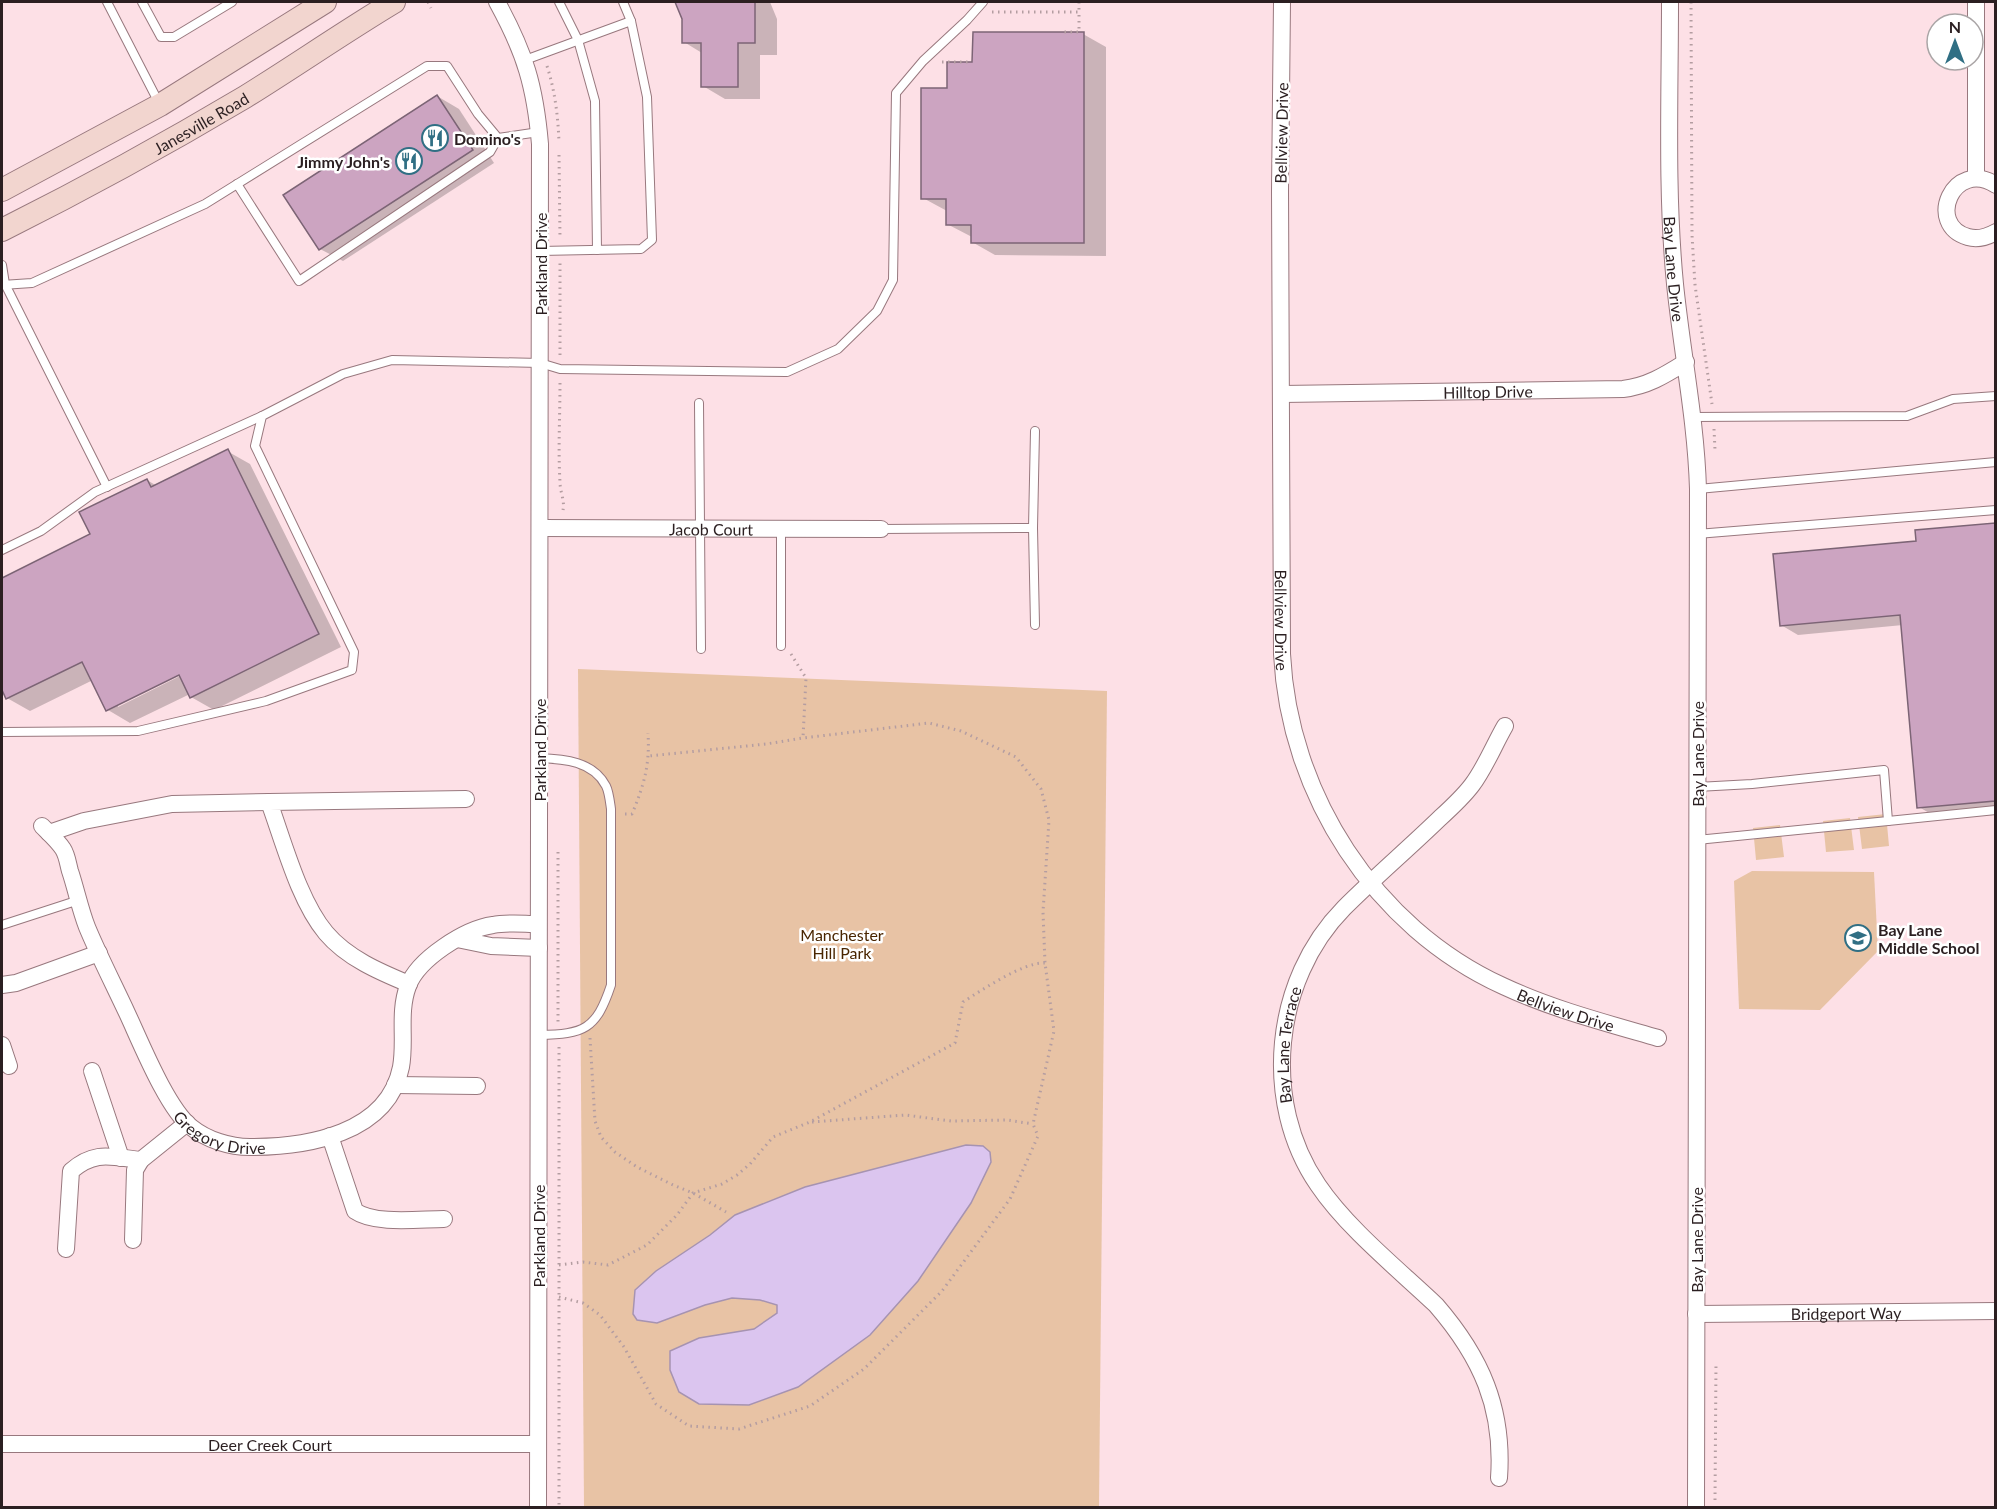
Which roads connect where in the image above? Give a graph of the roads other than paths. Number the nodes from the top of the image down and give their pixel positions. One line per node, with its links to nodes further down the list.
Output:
1 (107, 2): 16 (lane)
2 (142, 2): 3 (lane)
3 (232, 2)
4 (325, 2): 16 (main road)
5 (394, 2): 23 (main road, Janesville Road)
6 (497, 2): 15 (street, Parkland Drive)
7 (559, 2): 14 (lane)
8 (623, 2): 13 (lane)
9 (983, 2): 30 (lane)
10 (1282, 2): 31 (street, Bellview Drive)
11 (1670, 2): 29 (street, Bay Lane Drive)
12 (1976, 2): 19 (street)
13 (631, 21): 14 (lane); 25 (lane)
14 (578, 40): 15 (lane); 25 (lane)
15 (525, 60): 17 (street, Parkland Drive)
16 (160, 105): 22 (main road)
17 (539, 132): 18 (lane); 26 (street, Parkland Drive)
18 (498, 138): 20 (lane); 20 (lane)
19 (1976, 178): 21 (street); 24 (street)
20 (237, 184): 28 (lane)
21 (1995, 185)
22 (2, 190)
23 (2, 230)
24 (1995, 232)
25 (597, 250): 26 (lane)
26 (540, 251): 30 (street, Parkland Drive)
27 (2, 265): 28 (lane)
28 (3, 284): 38 (lane)
29 (1686, 362): 31 (street, Hilltop Drive); 35 (street, Bay Lane Drive)
30 (540, 363): 34 (lane); 41 (street, Parkland Drive)
31 (1282, 394): 60 (street, Bellview Drive)
32 (1995, 396): 35 (lane)
33 (699, 403): 42 (lane)
34 (262, 416): 38 (lane); 52 (lane)
35 (1693, 417): 39 (street, Bay Lane Drive)
36 (1035, 431): 43 (lane)
37 (1995, 462): 39 (lane)
38 (106, 487): 47 (lane)
39 (1698, 489): 46 (street, Bay Lane Drive)
40 (1995, 510): 46 (lane)
41 (540, 528): 42 (street, Jacob Court); 53 (street, Parkland Drive)
42 (699, 528): 44 (street, Jacob Court); 50 (lane)
43 (1034, 528): 45 (lane); 48 (lane)
44 (781, 529): 45 (street, Jacob Court); 49 (lane)
45 (881, 529)
46 (1697, 534): 54 (street, Bay Lane Drive)
47 (2, 550)
48 (1035, 625)
49 (781, 646)
50 (701, 649)
51 (1505, 726): 60 (street, Bay Lane Terrace)
52 (2, 732)
53 (539, 758): 62 (street, Parkland Drive); 69 (lane)
54 (1697, 787): 58 (lane); 59 (street, Bay Lane Drive)
55 (466, 799): 56 (street)
56 (269, 802): 61 (street, Gregory Drive); 67 (street)
57 (1995, 810): 58 (lane)
58 (1888, 821): 59 (lane)
59 (1697, 840): 84 (street, Bay Lane Drive)
60 (1370, 883): 70 (street, Bellview Drive); 87 (street, Bay Lane Terrace)
61 (79, 900): 63 (lane); 66 (street, Gregory Drive)
62 (538, 924): 64 (street, Gregory Drive); 65 (street, Parkland Drive)
63 (2, 926)
64 (456, 939): 65 (street); 67 (street, Gregory Drive)
65 (539, 948): 69 (street, Parkland Drive)
66 (99, 953): 68 (street); 76 (street, Gregory Drive)
67 (409, 984): 74 (street, Gregory Drive)
68 (2, 985)
69 (539, 1035): 86 (street, Parkland Drive)
70 (1658, 1038)
71 (2, 1045): 72 (street)
72 (9, 1066)
73 (92, 1071): 78 (street)
74 (395, 1085): 75 (street); 77 (street, Gregory Drive)
75 (477, 1086)
76 (187, 1123): 77 (street, Gregory Drive); 79 (street)
77 (330, 1136): 80 (street)
78 (121, 1158): 79 (street); 82 (street)
79 (141, 1160): 81 (street)
80 (444, 1219)
81 (133, 1240)
82 (66, 1250)
83 (1995, 1311): 84 (street, Bridgeport Way)
84 (1696, 1314): 89 (street, Bay Lane Drive)
85 (2, 1444): 86 (street, Deer Creek Court)
86 (538, 1444): 88 (street, Parkland Drive)
87 (1499, 1478)
88 (538, 1508)
89 (1696, 1508)

